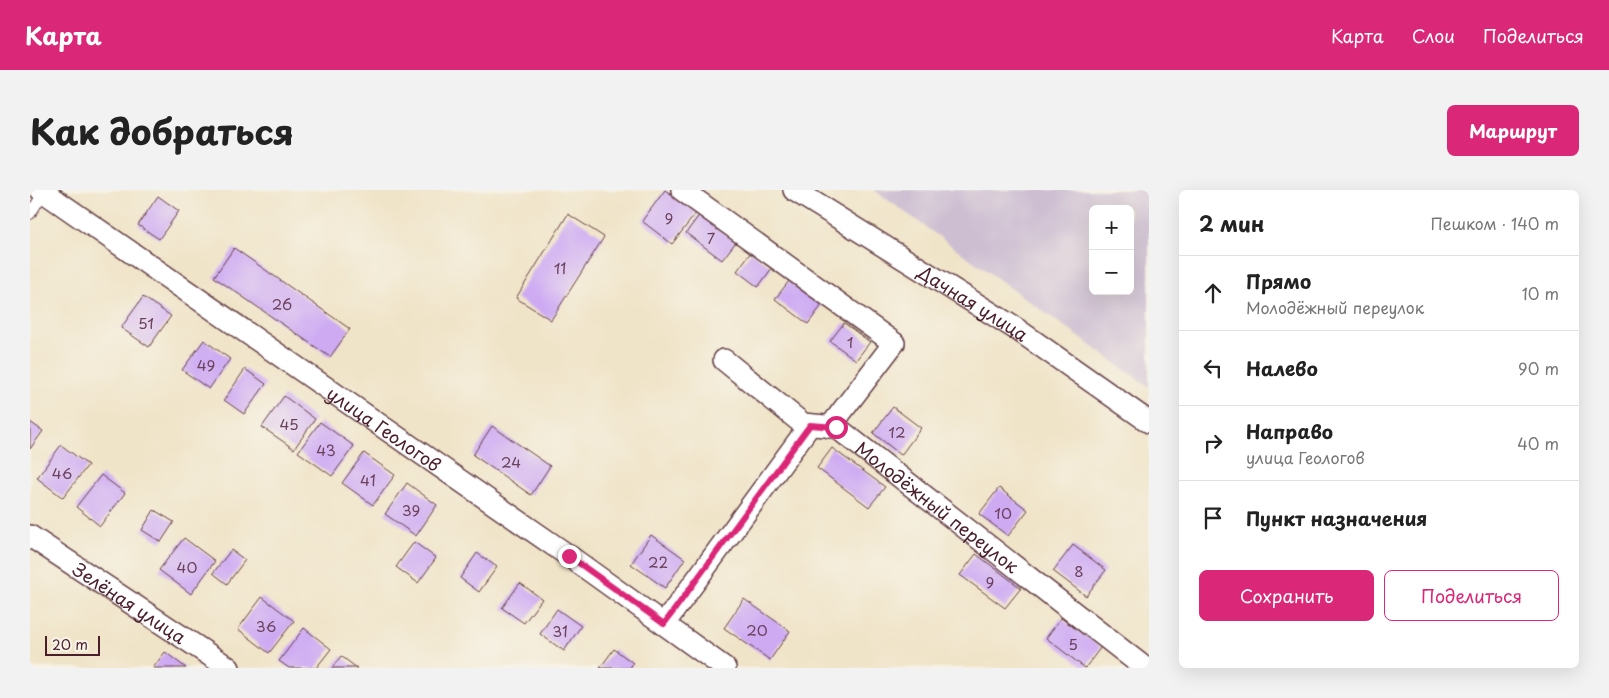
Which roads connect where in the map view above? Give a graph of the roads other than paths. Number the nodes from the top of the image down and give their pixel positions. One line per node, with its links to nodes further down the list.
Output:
1 (682, 190): 7 (street)
2 (794, 190): 6 (street, Дачная улица)
3 (43, 191): 4 (lane); 9 (street, улица Геологов)
4 (30, 214)
5 (724, 360): 7 (street, Молодёжный переулок)
6 (1149, 422)
7 (820, 426): 9 (street); 12 (street, Молодёжный переулок)
8 (30, 536): 10 (street, Зелёная улица)
9 (664, 624): 11 (street, улица Геологов)
10 (229, 668)
11 (725, 668)
12 (1145, 668)

